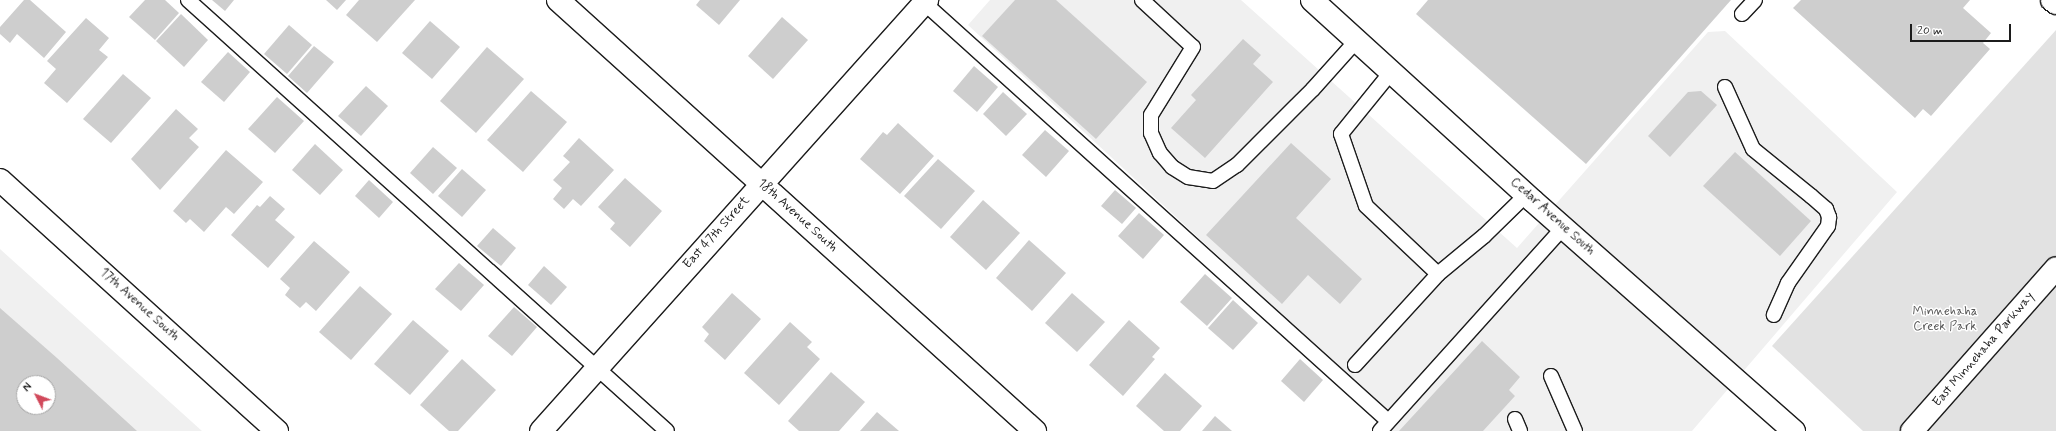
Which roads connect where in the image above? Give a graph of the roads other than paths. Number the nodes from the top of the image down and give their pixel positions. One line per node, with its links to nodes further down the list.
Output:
1 (188, 0): 21 (lane)
2 (558, 0): 14 (street, 18th Avenue South)
3 (1142, 0): 10 (lane)
4 (1312, 0): 10 (street, Cedar Avenue South)
5 (1755, 0): 9 (lane)
6 (2052, 0): 8 (street)
7 (924, 1): 14 (street, East 47th Street); 23 (lane)
8 (2056, 3)
9 (1742, 14)
10 (1357, 40): 11 (street, Cedar Avenue South)
11 (1392, 71): 15 (street, Cedar Avenue South); 18 (lane)
12 (1725, 86): 19 (lane)
13 (0, 180): 24 (street, 17th Avenue South)
14 (761, 184): 21 (street, East 47th Street); 27 (street, 18th Avenue South)
15 (1526, 195): 16 (street, Cedar Avenue South); 18 (lane)
16 (1563, 228): 23 (lane); 29 (street, Cedar Avenue South)
17 (2056, 268): 30 (street, East Minnehaha Parkway)
18 (1438, 274): 20 (lane)
19 (1774, 315)
20 (1356, 364)
21 (598, 367): 25 (street, East 47th Street); 26 (lane)
22 (1552, 376): 28 (lane)
23 (1384, 426)
24 (277, 431)
25 (541, 431)
26 (667, 431)
27 (1035, 431)
28 (1575, 431)
29 (1794, 431)
30 (1912, 431)

